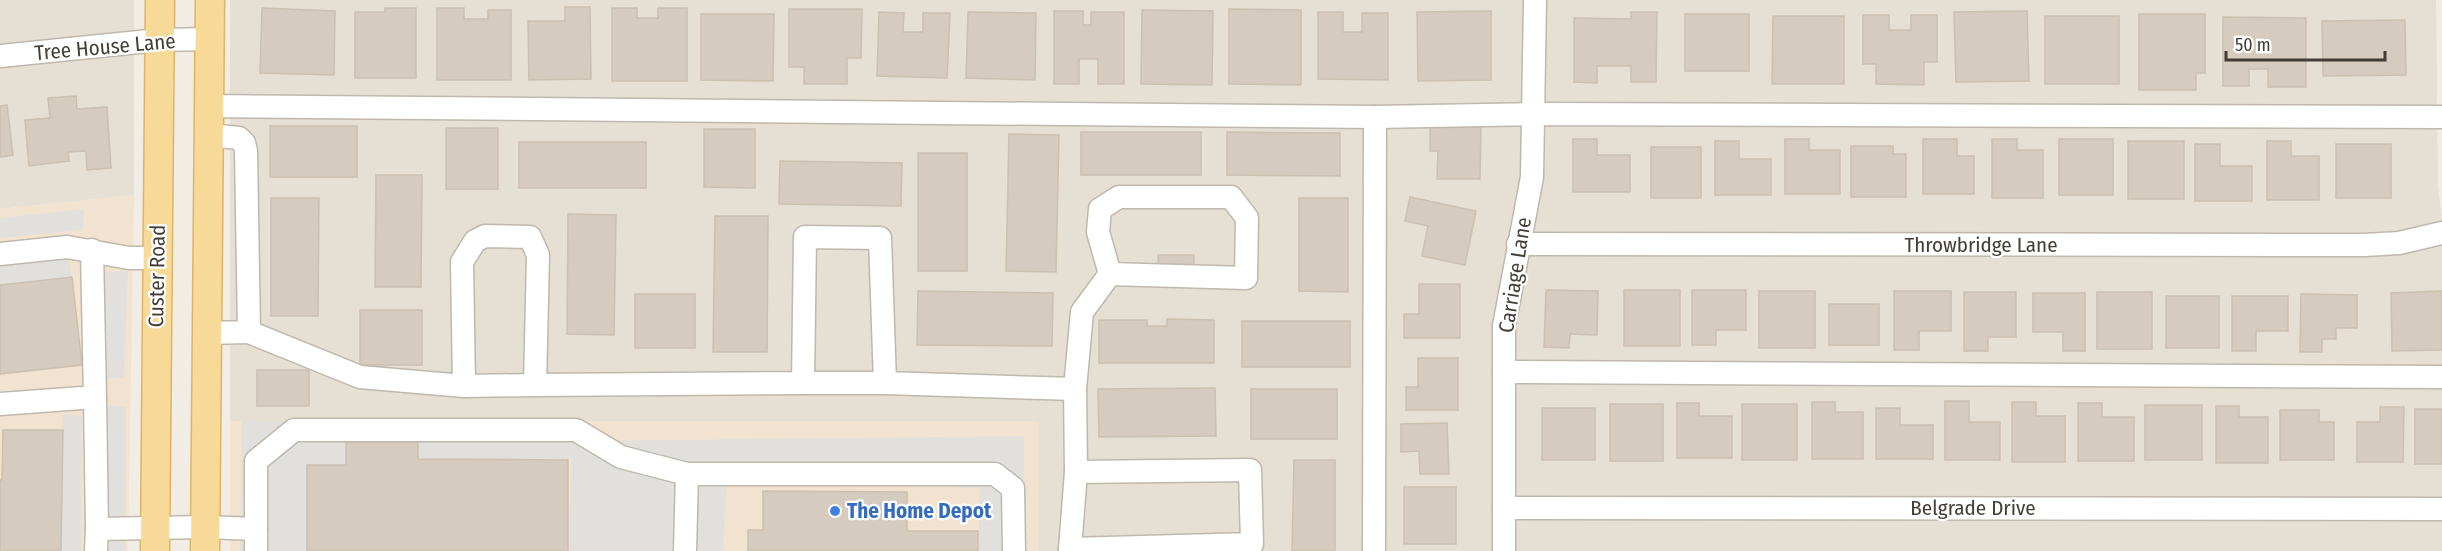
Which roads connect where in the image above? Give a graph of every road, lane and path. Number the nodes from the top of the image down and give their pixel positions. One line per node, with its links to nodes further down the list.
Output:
1 (160, 0): 5 (main road, Custer Road)
2 (210, 0): 4 (main road)
3 (1535, 0): 8 (street, Carriage Lane)
4 (209, 39): 5 (street, Tree House Lane); 7 (main road)
5 (159, 40): 6 (street, Tree House Lane); 16 (main road, Custer Road)
6 (0, 56)
7 (208, 106): 9 (street); 11 (main road)
8 (1534, 114): 9 (street); 10 (street); 13 (street, Carriage Lane)
9 (1375, 117): 40 (street)
10 (2442, 117)
11 (208, 135): 18 (street); 19 (main road)
12 (2442, 233): 13 (street, Throwbridge Lane)
13 (1518, 244): 20 (street, Carriage Lane)
14 (92, 250): 15 (street); 16 (street); 27 (street)
15 (0, 254)
16 (157, 258): 35 (main road, Custer Road)
17 (1110, 274): 17 (street); 26 (street)
18 (249, 332): 19 (street); 25 (street)
19 (207, 333): 33 (main road)
20 (1504, 372): 21 (street); 31 (street, Carriage Lane)
21 (2442, 377)
22 (803, 383): 23 (street); 23 (street); 24 (street)
23 (885, 383): 26 (street)
24 (535, 385): 25 (street); 25 (street)
25 (464, 386)
26 (1075, 389): 29 (street)
27 (95, 397): 28 (street); 34 (street)
28 (0, 404)
29 (1076, 472): 37 (street); 37 (street)
30 (687, 474): 36 (street); 38 (street); 39 (street)
31 (1504, 508): 32 (street, Belgrade Drive); 41 (street, Carriage Lane)
32 (2442, 509)
33 (205, 539): 35 (street); 36 (street)
34 (96, 540): 35 (street)
35 (155, 540)
36 (256, 540)
37 (1070, 550)
38 (685, 551)
39 (1014, 551)
40 (1374, 551)
41 (1504, 551)

